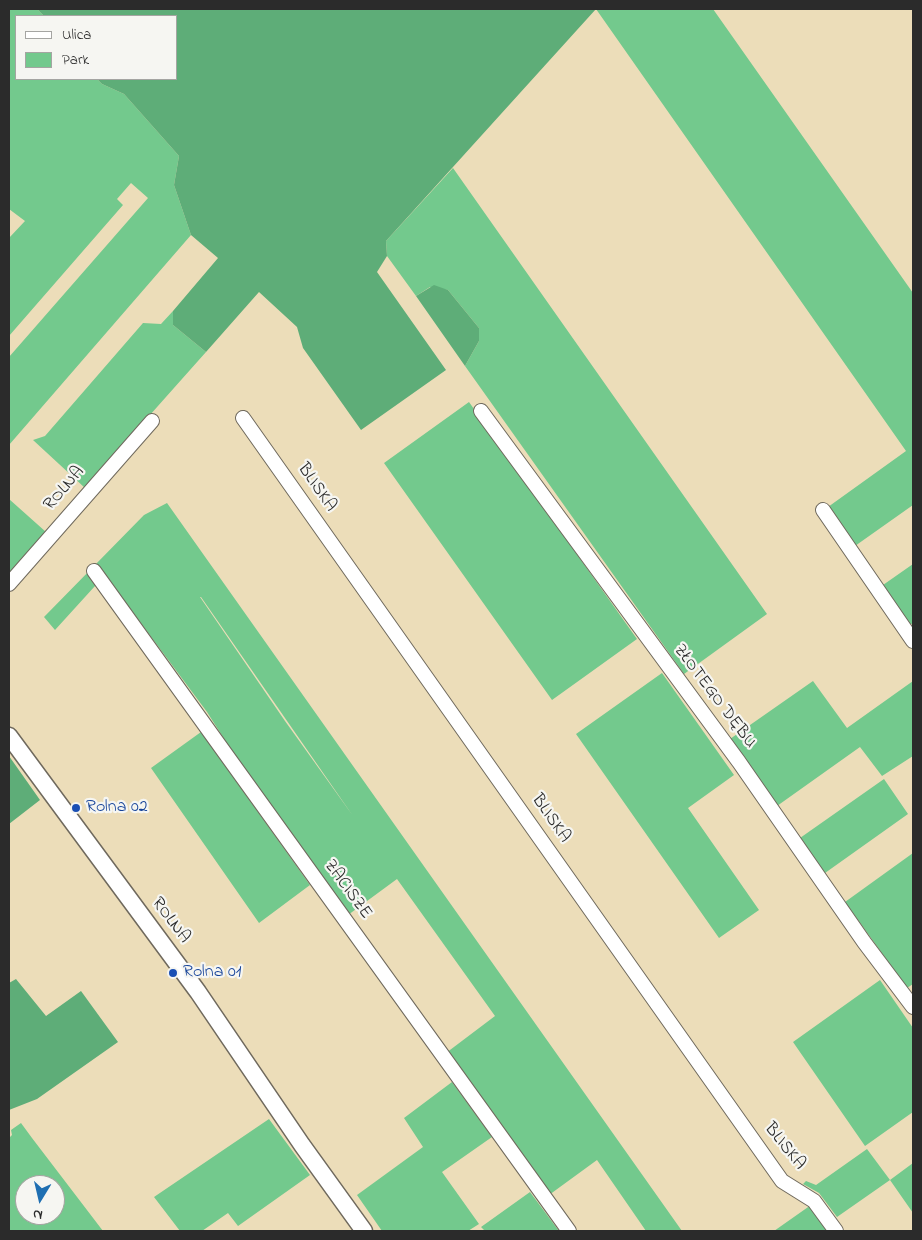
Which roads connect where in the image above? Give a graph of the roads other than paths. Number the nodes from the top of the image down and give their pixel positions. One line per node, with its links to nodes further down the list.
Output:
1 (482, 411): 9 (street, ZŁOTEGO DĘBU)
2 (243, 418): 12 (street, BLISKA)
3 (152, 421): 6 (street, ROLNA)
4 (823, 510): 7 (street)
5 (94, 571): 11 (street, ZACISZE)
6 (9, 584)
7 (913, 641)
8 (9, 736): 10 (street, ROLNA)
9 (913, 1007)
10 (364, 1231)
11 (569, 1231)
12 (836, 1231)

